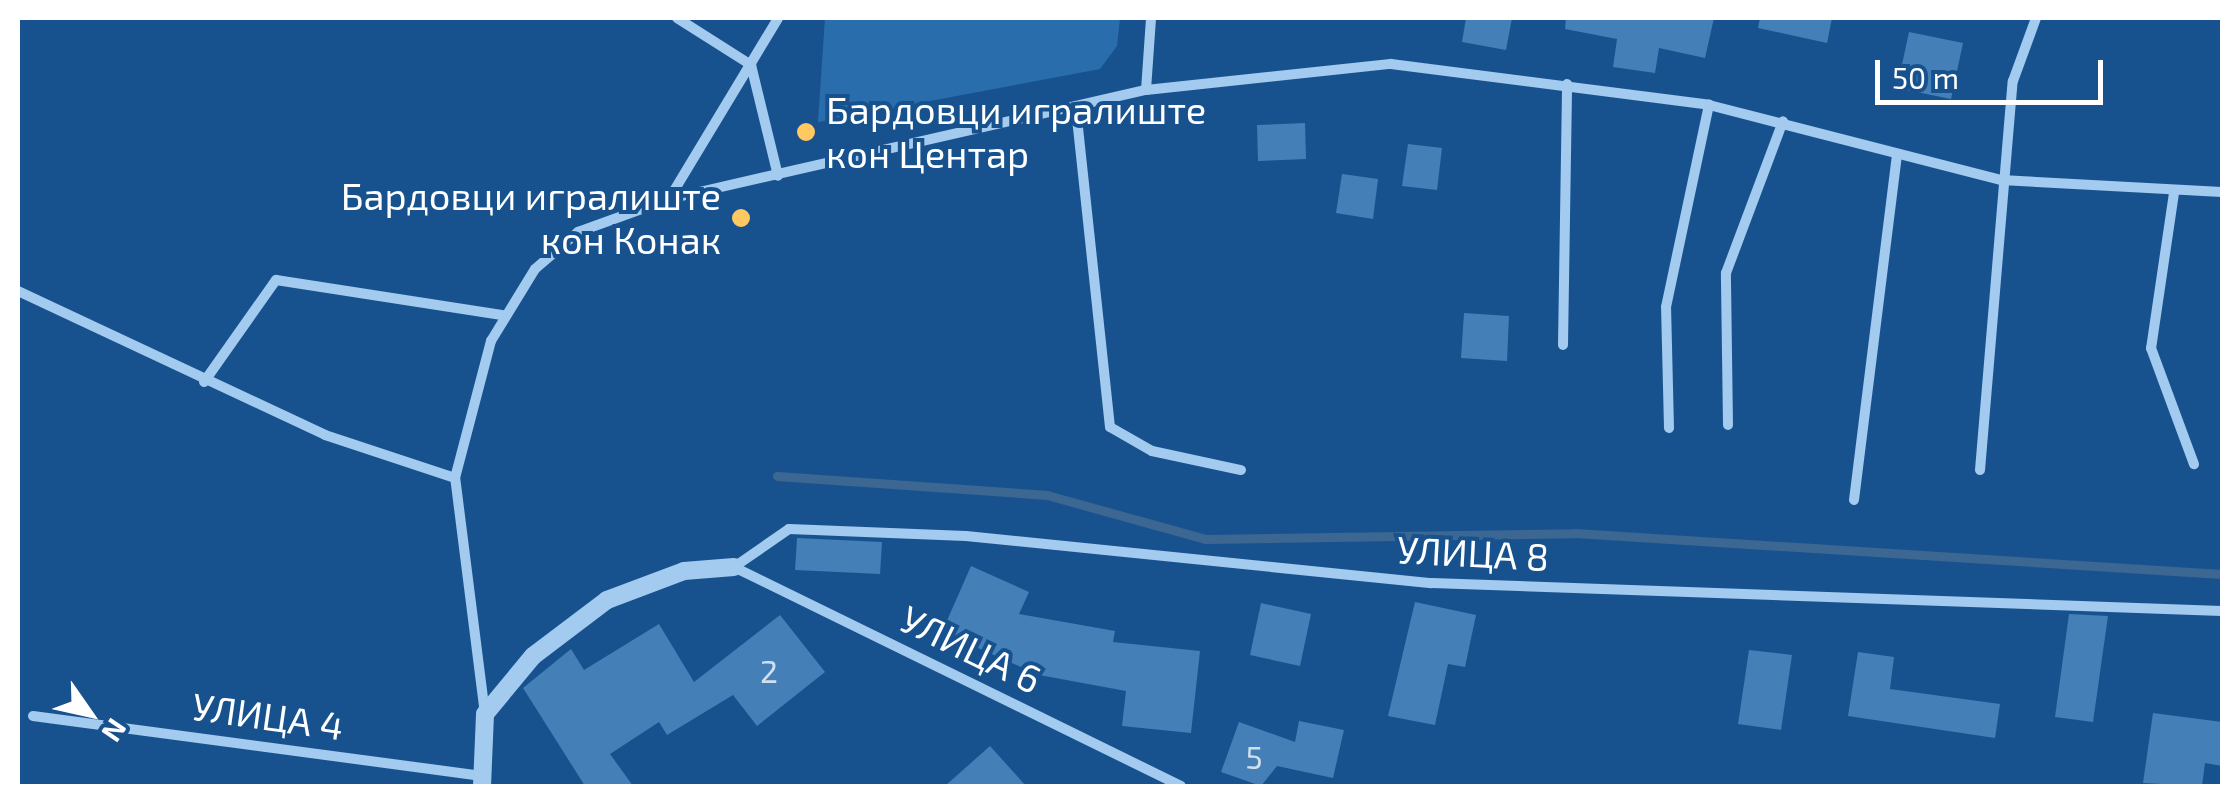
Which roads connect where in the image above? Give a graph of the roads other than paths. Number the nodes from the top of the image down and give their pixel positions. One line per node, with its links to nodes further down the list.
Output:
1 (677, 18): 5 (street)
2 (778, 18): 5 (street)
3 (1151, 18): 7 (street)
4 (2036, 18): 13 (street)
5 (751, 65): 12 (street); 16 (street)
6 (1566, 84): 7 (street); 8 (street); 19 (street)
7 (1146, 90): 9 (street)
8 (1709, 106): 10 (street); 22 (street)
9 (1076, 109): 12 (street); 24 (street)
10 (1783, 120): 11 (street); 21 (street)
11 (1896, 156): 13 (street); 27 (street)
12 (778, 176): 16 (street)
13 (2000, 180): 15 (street); 25 (street)
14 (2222, 192): 15 (street)
15 (2174, 193): 23 (street)
16 (669, 199): 18 (street)
17 (18, 290): 20 (street)
18 (503, 315): 20 (street); 26 (street)
19 (1563, 344)
20 (204, 382): 26 (street)
21 (1728, 425)
22 (1668, 428)
23 (2194, 464)
24 (1241, 470)
25 (1980, 470)
26 (455, 478): 30 (street)
27 (1854, 500)
28 (734, 567): 29 (street, УЛИЦА 8); 30 (street); 33 (street, УЛИЦА 6)
29 (2222, 612)
30 (485, 714): 32 (street)
31 (33, 716): 32 (street, УЛИЦА 4)
32 (484, 783)
33 (1181, 786)

